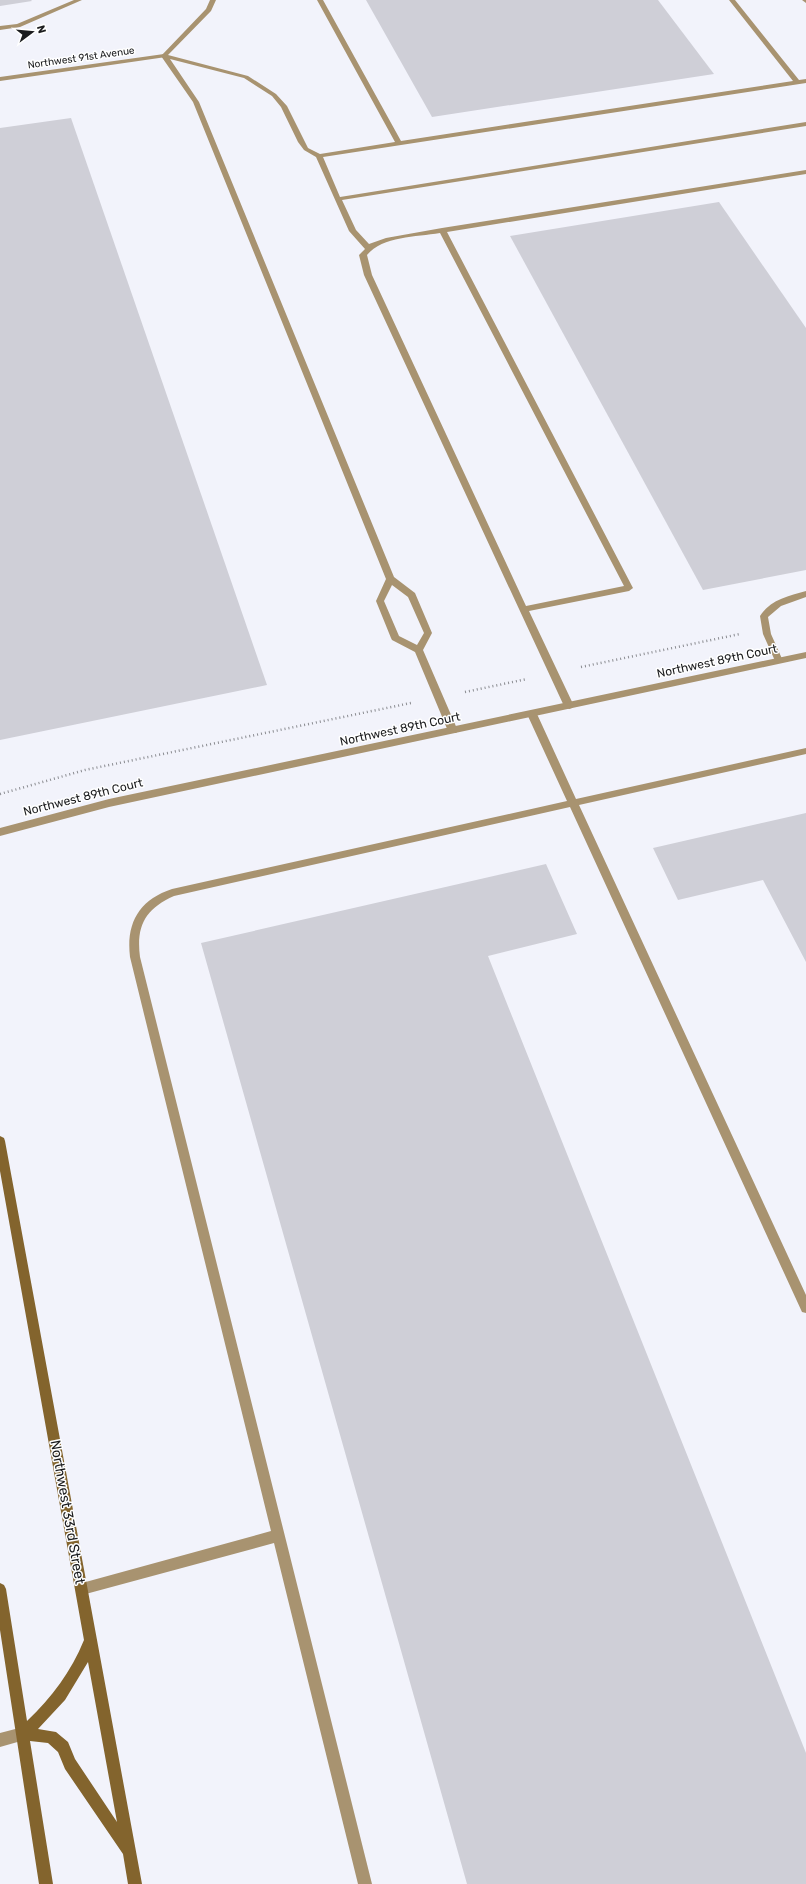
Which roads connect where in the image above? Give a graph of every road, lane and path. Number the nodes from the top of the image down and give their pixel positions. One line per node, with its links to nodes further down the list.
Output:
1 (79, 0): 5 (street)
2 (213, 0): 6 (street)
3 (320, 0): 11 (street)
4 (732, 0): 9 (street)
5 (0, 28)
6 (164, 56): 7 (street, Northwest 91st Avenue); 12 (street); 17 (street)
7 (0, 79)
8 (806, 81): 9 (street)
9 (797, 82): 11 (street)
10 (806, 124): 14 (street)
11 (399, 144): 12 (street)
12 (319, 156): 14 (street)
13 (806, 172): 15 (street)
14 (338, 199): 16 (street)
15 (442, 230): 16 (street); 19 (street)
16 (368, 248): 19 (street)
17 (390, 579): 21 (street); 21 (street)
18 (806, 594): 23 (street)
19 (524, 609): 27 (street)
20 (744, 633): 24 (path)
21 (419, 650): 30 (street)
22 (806, 655): 23 (street, Northwest 89th Court)
23 (779, 661): 27 (street, Northwest 89th Court)
24 (577, 668)
25 (530, 678): 26 (path)
26 (494, 686)
27 (569, 706): 29 (street, Northwest 89th Court)
28 (363, 714): 32 (path)
29 (532, 714): 30 (street, Northwest 89th Court); 33 (street)
30 (453, 731): 34 (street, Northwest 89th Court)
31 (806, 751): 33 (street)
32 (0, 794)
33 (574, 804): 36 (street); 37 (street)
34 (0, 832)
35 (0, 1141): 39 (street, Northwest 33rd Street)
36 (806, 1308)
37 (277, 1536): 39 (street); 46 (street)
38 (0, 1589): 41 (street)
39 (82, 1589): 40 (street, Northwest 33rd Street)
40 (91, 1640): 41 (street); 43 (street, Northwest 33rd Street)
41 (23, 1734): 42 (street); 43 (street); 44 (street)
42 (0, 1740)
43 (129, 1852): 45 (street, Northwest 33rd Street)
44 (46, 1884)
45 (135, 1884)
46 (365, 1884)

